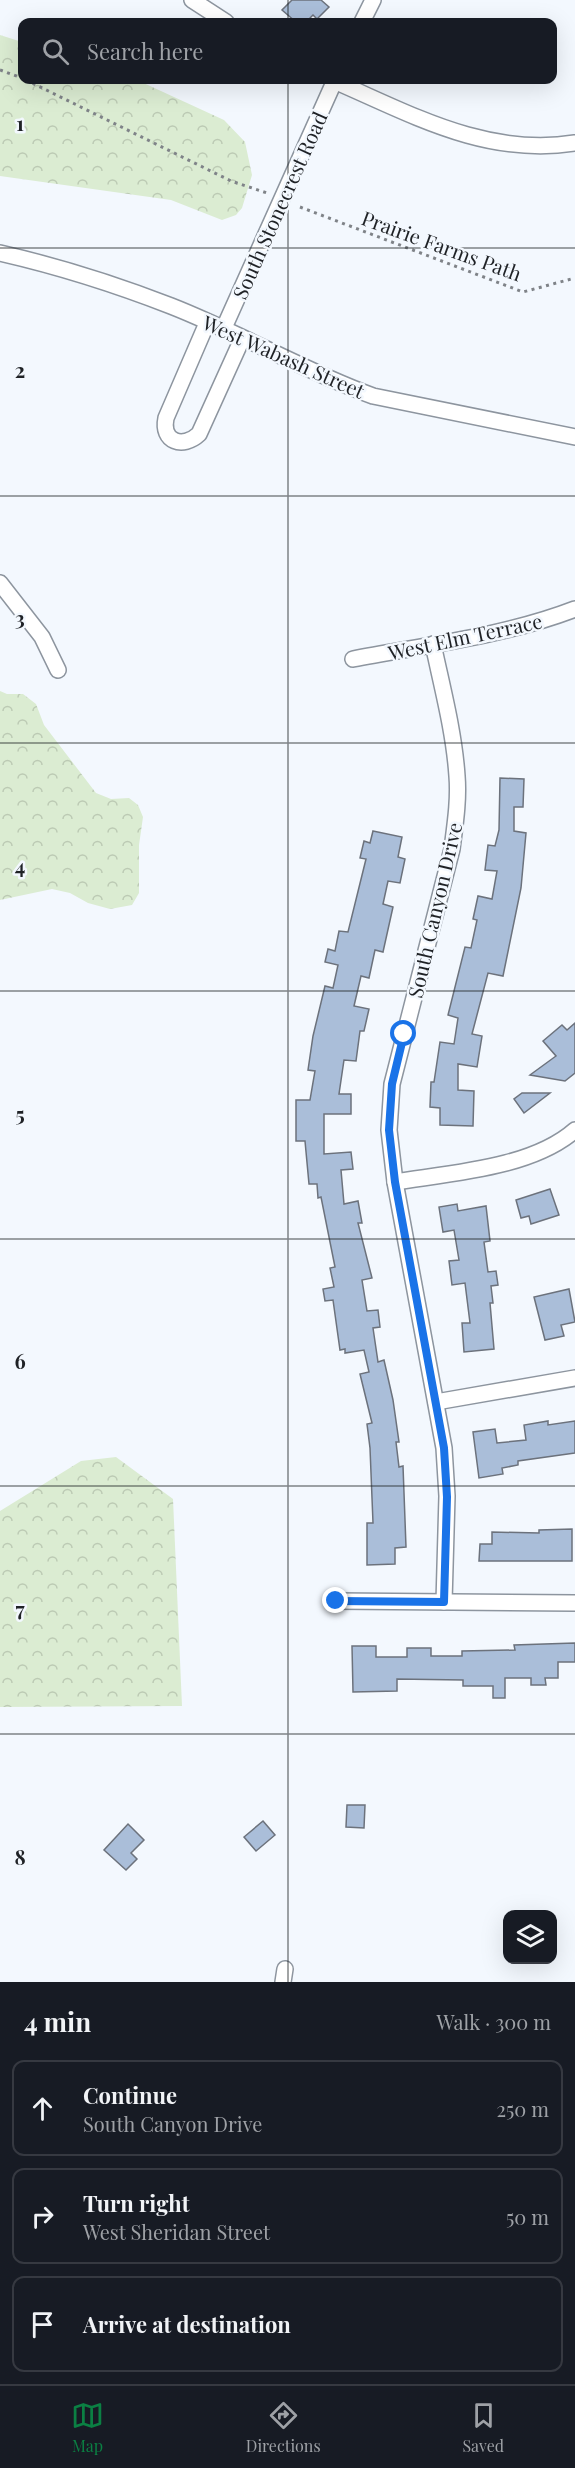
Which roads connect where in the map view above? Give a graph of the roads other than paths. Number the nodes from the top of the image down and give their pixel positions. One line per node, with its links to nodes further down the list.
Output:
1 (192, 0): 3 (street)
2 (373, 0): 4 (street)
3 (220, 18)
4 (364, 18)
5 (332, 84): 10 (street, South Stonecrest Road)
6 (343, 84): 7 (street)
7 (575, 143)
8 (0, 253): 9 (street, West Wabash Street)
9 (207, 323): 10 (street, West Wabash Street); 11 (street)
10 (223, 330): 11 (street, West Wabash Street)
11 (242, 339): 12 (street, West Wabash Street)
12 (575, 437)
13 (0, 583): 17 (street)
14 (575, 609): 15 (street, West Elm Terrace)
15 (433, 644): 16 (street, West Elm Terrace); 19 (street, South Canyon Drive)
16 (353, 659)
17 (58, 670)
18 (575, 1130): 19 (street)
19 (395, 1182): 21 (street, South Canyon Drive)
20 (575, 1378): 21 (street)
21 (436, 1402): 23 (street, South Canyon Drive)
22 (336, 1601): 23 (street)
23 (444, 1602): 24 (street)
24 (575, 1603)

